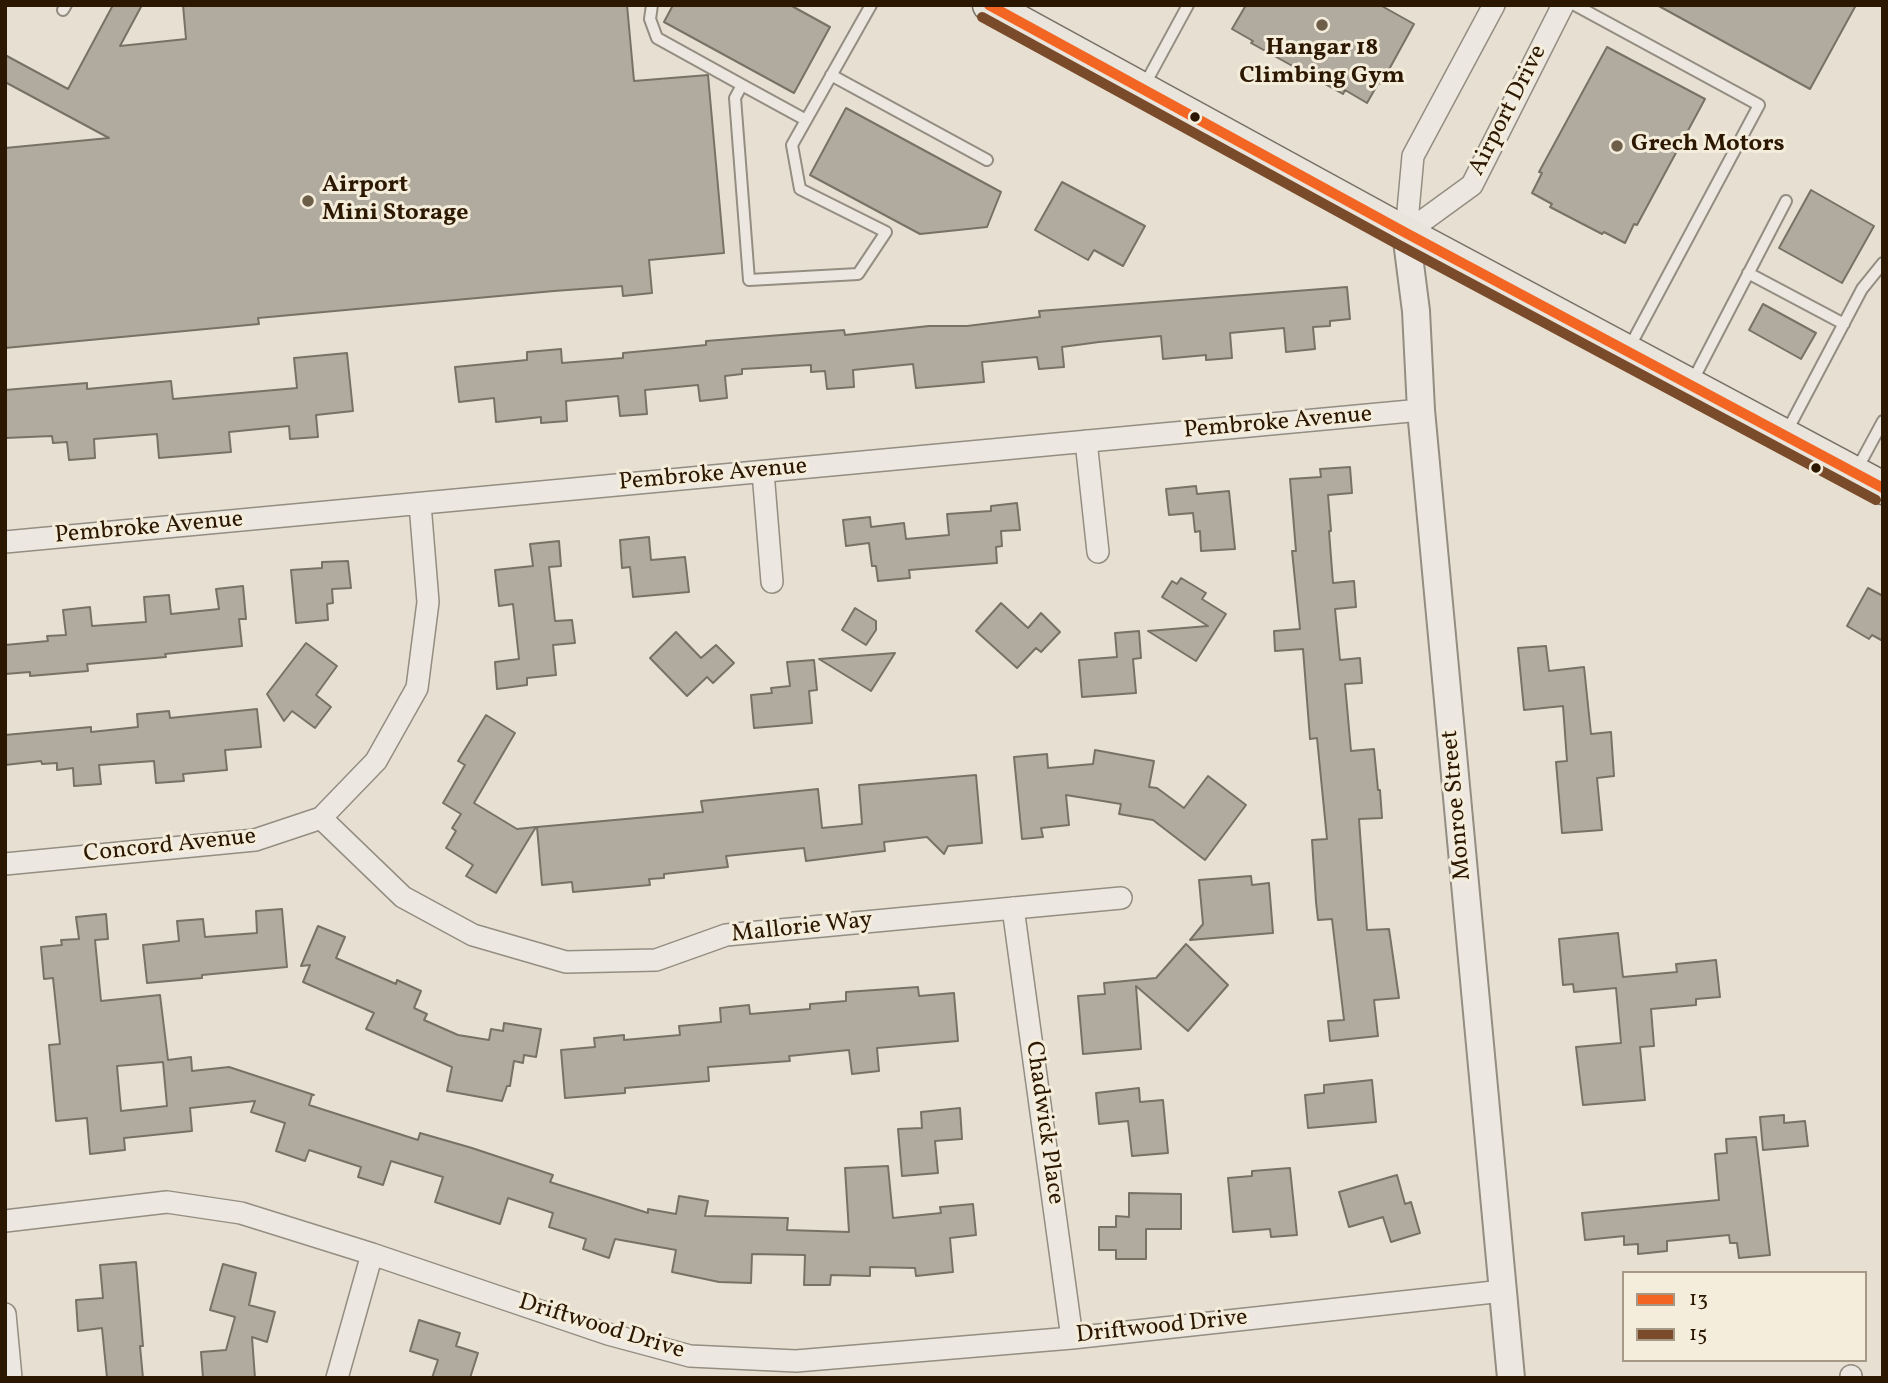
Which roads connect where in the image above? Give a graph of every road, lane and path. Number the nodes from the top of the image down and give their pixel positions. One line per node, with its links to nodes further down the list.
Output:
1 (652, 5): 9 (lane)
2 (871, 5): 8 (lane)
3 (989, 5): 10 (main road)
4 (1188, 5): 10 (lane)
5 (1494, 5): 14 (street)
6 (1563, 5): 14 (street, Airport Drive)
7 (1575, 5): 18 (lane)
8 (831, 75): 11 (lane); 12 (lane)
9 (742, 85): 11 (lane); 11 (lane)
10 (1142, 88): 14 (main road)
11 (806, 120)
12 (986, 160)
13 (1786, 201): 16 (lane)
14 (1406, 233): 18 (main road); 20 (street, Monroe Street)
15 (1883, 263): 17 (lane)
16 (1748, 273): 17 (lane); 19 (lane)
17 (1844, 324): 22 (lane)
18 (1628, 351): 19 (main road)
19 (1690, 384): 22 (main road)
20 (1421, 410): 23 (street, Pembroke Avenue); 37 (street, Monroe Street)
21 (1883, 421): 25 (lane)
22 (1784, 435): 25 (main road)
23 (1086, 442): 24 (street, Pembroke Avenue); 29 (street)
24 (763, 472): 27 (street, Pembroke Avenue); 30 (street)
25 (1854, 473): 26 (main road)
26 (1883, 488)
27 (420, 504): 28 (street, Pembroke Avenue); 31 (street, Concord Avenue)
28 (5, 542)
29 (1098, 552)
30 (772, 582)
31 (321, 818): 32 (street, Concord Avenue); 34 (street, Mallorie Way)
32 (5, 864)
33 (1121, 898): 34 (street, Mallorie Way)
34 (1013, 908): 39 (street, Chadwick Place)
35 (5, 1221): 36 (street, Driftwood Drive)
36 (372, 1254): 39 (street, Driftwood Drive); 41 (street)
37 (1503, 1291): 39 (street, Driftwood Drive); 42 (street, Monroe Street)
38 (5, 1314): 40 (street)
39 (1072, 1338)
40 (11, 1378)
41 (337, 1378)
42 (1511, 1378)

